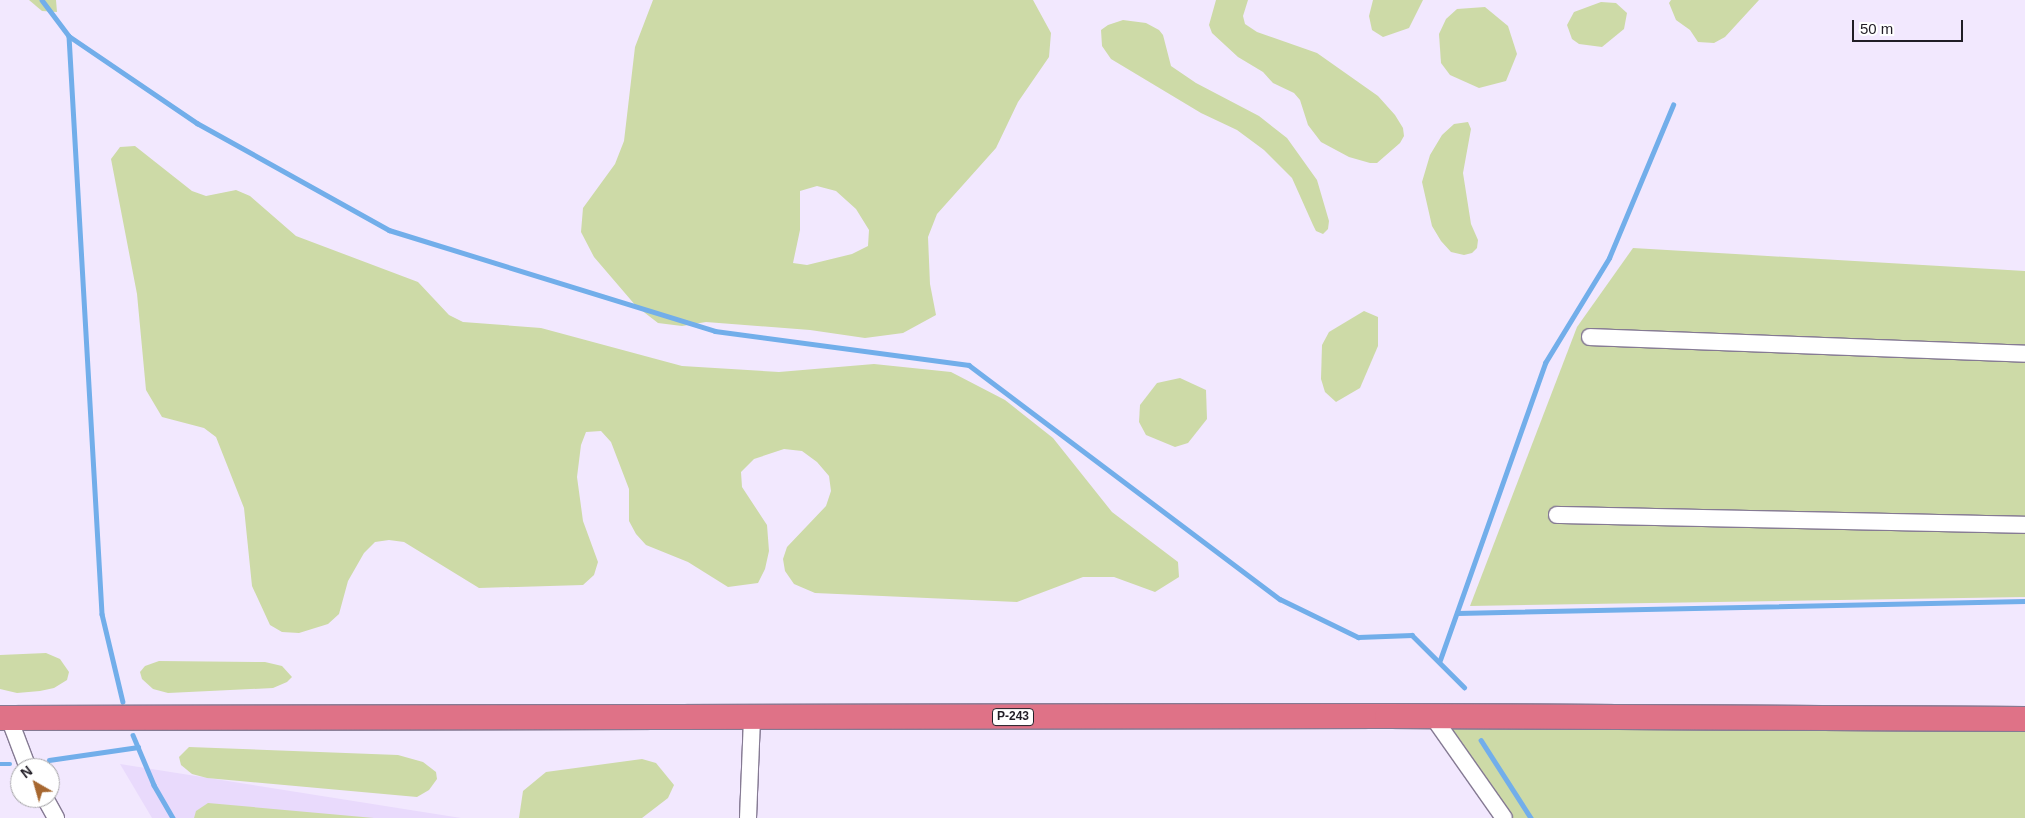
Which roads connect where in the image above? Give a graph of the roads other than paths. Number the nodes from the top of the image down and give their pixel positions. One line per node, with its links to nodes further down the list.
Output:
1 (1590, 337): 2 (street)
2 (2025, 354)
3 (1557, 515): 4 (street)
4 (2025, 525)
5 (752, 717): 6 (highway, Р-243); 7 (highway, Р-243); 10 (street)
6 (1433, 717): 8 (highway, Р-243); 11 (street)
7 (5, 718): 9 (street)
8 (2025, 719)
9 (23, 758)
10 (748, 818)
11 (1504, 818)

